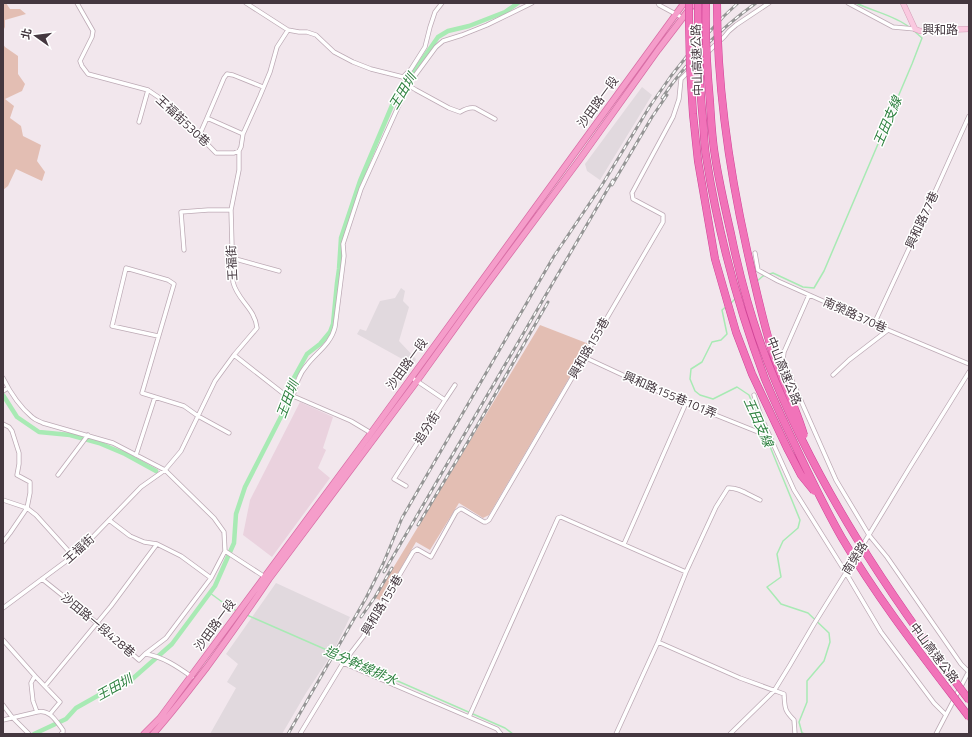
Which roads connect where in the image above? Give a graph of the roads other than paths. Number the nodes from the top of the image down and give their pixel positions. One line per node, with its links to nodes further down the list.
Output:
1 (77, 3): 23 (street, 王福街530巷)
2 (246, 3): 19 (street)
3 (442, 3): 20 (street)
4 (532, 3): 21 (street)
5 (658, 3): 15 (street)
6 (684, 3): 15 (main road, 沙田路一段)
7 (689, 3): 67 (highway, 中山高速公路, bridge)
8 (694, 3): 16 (main road, 沙田路一段)
9 (698, 3): 67 (highway, 中山高速公路, bridge)
10 (706, 3): 62 (highway, 中山高速公路, bridge)
11 (717, 3): 62 (highway, bridge)
12 (769, 3): 41 (street, 興和路155巷)
13 (848, 3): 17 (street)
14 (903, 3): 17 (street, 興和路)
15 (676, 13): 16 (street); 45 (main road, 沙田路一段)
16 (684, 18): 47 (main road, 沙田路一段)
17 (915, 29): 18 (street, 興和路)
18 (969, 29)
19 (288, 30): 20 (street); 22 (street, 王福街)
20 (403, 77): 21 (street)
21 (408, 85): 26 (street); 52 (street)
22 (264, 87): 25 (street); 28 (street, 王福街)
23 (148, 90): 27 (street); 29 (street, 王福街530巷)
24 (969, 116): 37 (street, 興和路77巷)
25 (207, 118): 28 (street); 29 (street)
26 (496, 119)
27 (139, 122)
28 (243, 134): 30 (street, 王福街)
29 (199, 136): 30 (street, 王福街530巷)
30 (239, 151): 31 (street, 王福街)
31 (230, 210): 32 (street); 34 (street, 王福街)
32 (184, 250)
33 (755, 253): 36 (street, 南榮路370巷)
34 (232, 258): 35 (street); 40 (street, 王福街)
35 (279, 271)
36 (810, 295): 37 (street, 南榮路370巷); 73 (street)
37 (874, 324): 38 (street, 南榮路370巷)
38 (888, 330): 42 (street, 南榮路370巷); 44 (street)
39 (158, 336): 39 (street); 53 (street)
40 (234, 355): 52 (street); 56 (street, 王福街)
41 (584, 357): 55 (street, 興和路155巷101弄); 89 (street, 興和路155巷)
42 (969, 364)
43 (969, 372): 73 (street, 南榮路)
44 (832, 375)
45 (411, 377): 47 (street, 追分街); 60 (main road, 沙田路一段)
46 (3, 378): 49 (street)
47 (417, 381): 54 (street, 追分街); 70 (main road, 沙田路一段)
48 (455, 385): 54 (street)
49 (8, 388): 50 (street); 61 (street)
50 (3, 391)
51 (754, 395): 80 (street)
52 (293, 396): 60 (street)
53 (155, 397): 56 (street); 63 (street)
54 (445, 400): 66 (street, 追分街)
55 (686, 403): 58 (street, 興和路155巷101弄); 76 (street)
56 (198, 416): 59 (street); 64 (street, 王福街)
57 (3, 424): 71 (street)
58 (758, 432)
59 (229, 433)
60 (371, 433): 70 (main road, 沙田路一段)
61 (88, 435): 63 (street); 65 (street)
62 (807, 449): 96 (highway, 中山高速公路, bridge)
63 (136, 455): 64 (street)
64 (165, 470): 72 (street, 王福街); 77 (street)
65 (58, 475)
66 (406, 486)
67 (821, 499): 103 (highway, 中山高速公路, bridge)
68 (3, 500): 71 (street)
69 (760, 500): 79 (street)
70 (321, 504): 82 (main road, 沙田路一段)
71 (27, 508): 74 (street); 78 (street)
72 (109, 520): 75 (street); 78 (street, 王福街)
73 (869, 535): 80 (street, 南榮路); 90 (street)
74 (3, 542)
75 (156, 544): 81 (street); 85 (street)
76 (624, 544): 79 (street); 102 (street)
77 (226, 551): 81 (street); 82 (street)
78 (73, 556): 83 (street, 王福街)
79 (686, 572): 87 (street)
80 (846, 573): 95 (street, 南榮路); 100 (street)
81 (211, 578): 88 (street)
82 (267, 578): 92 (main road, 沙田路一段); 93 (main road, 沙田路一段)
83 (42, 579): 84 (street, 王福街); 85 (street, 沙田路一段428巷)
84 (3, 608)
85 (97, 623): 88 (street, 沙田路一段428巷); 94 (street)
86 (3, 640): 91 (street)
87 (658, 642): 95 (street); 111 (street)
88 (145, 654): 92 (street, 沙田路一段428巷)
89 (343, 663): 102 (street); 109 (street)
90 (969, 672): 100 (street)
91 (35, 676): 94 (street); 98 (street)
92 (191, 676): 93 (street, 沙田路一段428巷); 107 (main road, 沙田路一段)
93 (196, 680): 108 (main road, 沙田路一段)
94 (45, 686): 99 (street)
95 (774, 691): 112 (street, 南榮路); 113 (street)
96 (969, 700)
97 (3, 705): 101 (street)
98 (37, 712): 99 (street); 101 (street)
99 (50, 714): 106 (street)
100 (946, 715): 114 (street)
101 (12, 717): 104 (street); 105 (street)
102 (469, 717): 110 (street)
103 (969, 717)
104 (3, 720)
105 (29, 734)
106 (61, 734)
107 (144, 734)
108 (153, 734)
109 (300, 734)
110 (501, 734)
111 (616, 734)
112 (730, 734)
113 (795, 734)
114 (936, 734)

